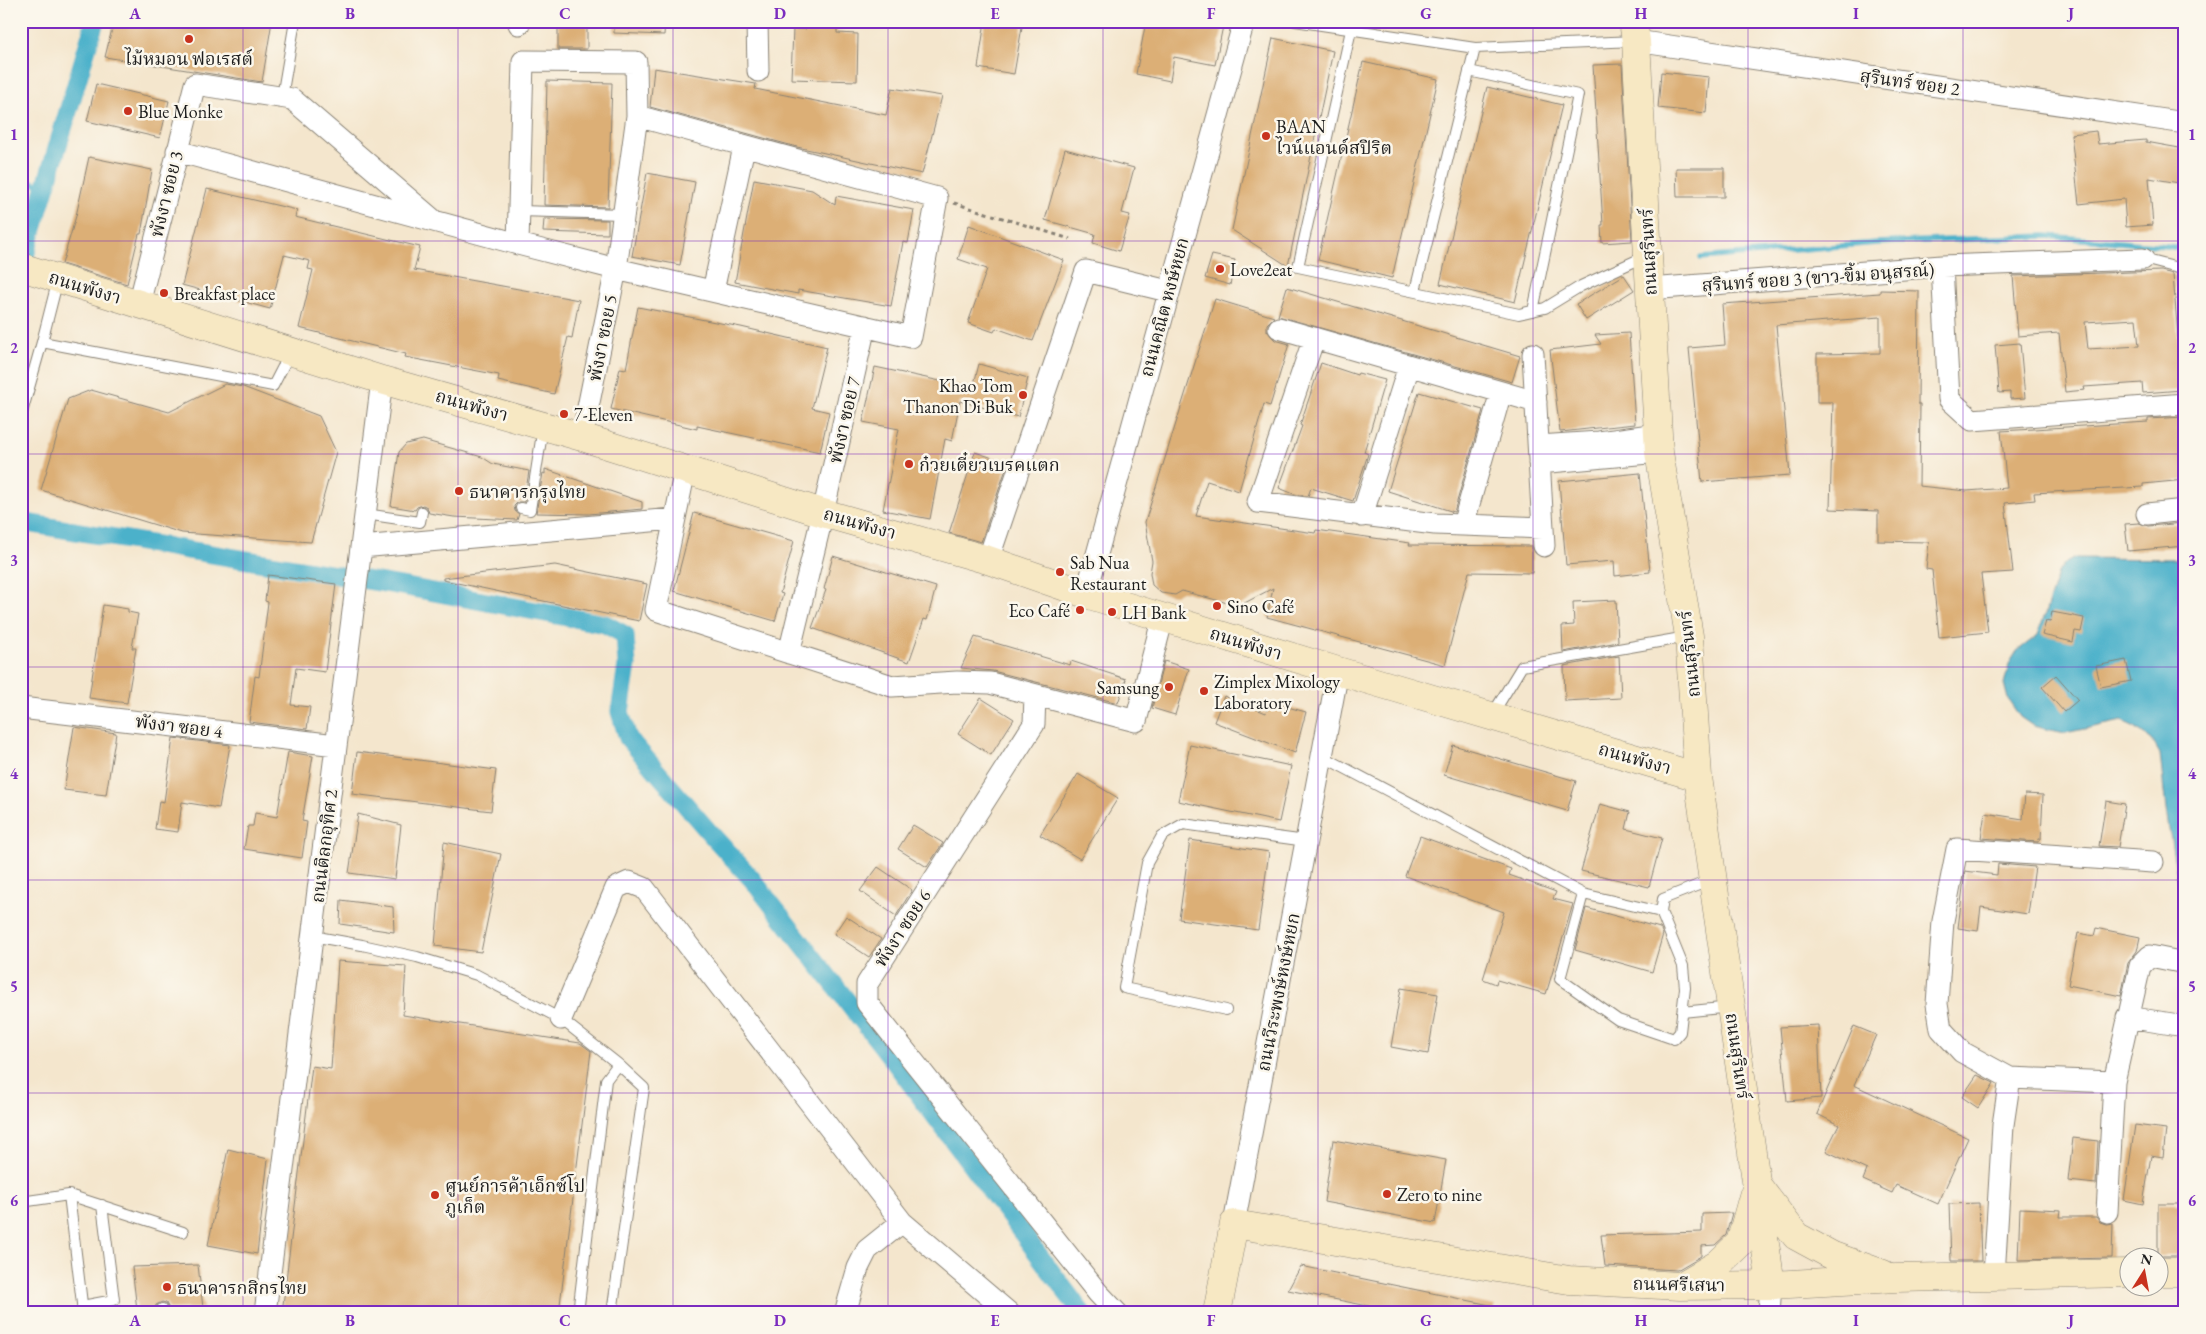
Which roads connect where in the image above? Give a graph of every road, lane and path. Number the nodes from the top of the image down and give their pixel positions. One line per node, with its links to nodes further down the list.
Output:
1 (295, 21): 10 (lane)
2 (757, 21): 8 (street)
3 (1244, 21): 29 (street, ถนนคณิต หงษ์หยก)
4 (1295, 21): 5 (lane)
5 (1351, 30): 7 (lane); 30 (lane)
6 (1634, 31): 7 (lane); 12 (street, สุรินทร์ ซอย 2); 21 (street, ถนนสุรินทร์)
7 (1475, 48): 9 (lane)
8 (758, 71)
9 (1469, 71): 30 (lane); 33 (lane)
10 (282, 97): 14 (street, พังงา ซอย 3); 18 (street)
11 (637, 116): 13 (street); 16 (street, พังงา ซอย 5); 17 (street, พังงา ซอย 5)
12 (2185, 123)
13 (744, 147): 15 (street); 28 (street)
14 (177, 151): 18 (street); 32 (street, พังงา ซอย 3)
15 (937, 198): 19 (path); 34 (street)
16 (519, 211): 17 (lane); 20 (street)
17 (623, 214): 25 (street, พังงา ซอย 5)
18 (438, 224): 20 (street)
19 (1070, 239)
20 (518, 244): 25 (street)
21 (1649, 255): 27 (street, ถนนสุรินทร์); 33 (lane)
22 (2143, 259): 23 (street); 31 (lane)
23 (1942, 266): 27 (street, สุรินทร์ ซอย 3 (ขาว-ขิ้ม อนุสรณ์)); 44 (street, สุรินทร์ ซอย 3 (ขาว-ขิ้ม อนุสรณ์))
24 (21, 268): 26 (street, ถนนพังงา)
25 (616, 269): 28 (street); 47 (street, พังงา ซอย 5)
26 (58, 279): 32 (street, ถนนพังงา); 37 (lane)
27 (1650, 288): 48 (street, ถนนสุรินทร์)
28 (713, 291): 34 (street)
29 (1168, 291): 61 (street); 62 (street, ถนนคณิต หงษ์หยก)
30 (1415, 291): 33 (lane)
31 (2185, 295)
32 (139, 304): 38 (street, ถนนพังงา)
33 (1533, 311)
34 (865, 326): 54 (street, พังงา ซอย 7)
35 (1279, 328): 36 (street)
36 (1314, 338): 40 (street); 57 (street)
37 (42, 342): 38 (lane); 45 (lane)
38 (291, 352): 41 (street, ถนนพังงา)
39 (1533, 354): 43 (street)
40 (1409, 366): 42 (street); 57 (street)
41 (382, 380): 46 (street, ถนนพังงา); 55 (street, ถนนติลกอุทิศ 2)
42 (1501, 392): 43 (street); 59 (street)
43 (1536, 402): 49 (street)
44 (2185, 404)
45 (21, 416)
46 (543, 426): 47 (street, ถนนพังงา); 51 (lane)
47 (582, 437): 50 (street, ถนนพังงา)
48 (1659, 443): 49 (street); 64 (street, ถนนสุรินทร์)
49 (1539, 454): 59 (street)
50 (685, 470): 54 (street, ถนนพังงา); 58 (street)
51 (521, 508)
52 (2185, 510): 56 (street)
53 (422, 512): 55 (lane)
54 (823, 513): 61 (street, ถนนพังงา); 65 (street, พังงา ซอย 7)
55 (366, 514): 60 (street, ถนนติลกอุทิศ 2)
56 (2147, 514)
57 (1362, 516): 59 (street)
58 (673, 519): 60 (street); 65 (street)
59 (1463, 525)
60 (360, 556): 70 (street, ถนนติลกอุทิศ 2)
61 (988, 560): 62 (street, ถนนพังงา)
62 (1086, 594): 63 (street, ถนนพังงา)
63 (1162, 617): 66 (street, ถนนพังงา); 67 (street)
64 (1689, 636): 69 (lane); 72 (street, ถนนสุรินทร์)
65 (789, 653): 67 (street)
66 (1338, 671): 69 (street, ถนนพังงา); 71 (street, ถนนวีระพงษ์หงษ์หยก)
67 (1035, 695): 110 (street, พังงา ซอย 6)
68 (21, 708): 70 (street, พังงา ซอย 4)
69 (1492, 716): 72 (street, ถนนพังงา)
70 (336, 745): 78 (street, ถนนติลกอุทิศ 2)
71 (1322, 756): 73 (street, ถนนวีระพงษ์หงษ์หยก); 76 (lane)
72 (1698, 777): 75 (street, ถนนสุรินทร์)
73 (1306, 841): 81 (lane); 95 (street, ถนนวีระพงษ์หงษ์หยก)
74 (2153, 862): 87 (street)
75 (1713, 879): 77 (lane); 80 (street, ถนนสุรินทร์)
76 (1583, 894): 77 (lane); 82 (lane)
77 (1661, 912): 82 (lane)
78 (312, 936): 84 (lane); 105 (street, ถนนติลกอุทิศ 2)
79 (2185, 963): 83 (street)
80 (1731, 1007): 82 (lane); 89 (street, ถนนสุรินทร์)
81 (1226, 1010)
82 (1682, 1012)
83 (2127, 1017): 85 (street); 88 (street)
84 (561, 1020): 86 (lane); 94 (street)
85 (2185, 1026)
86 (618, 1064): 106 (lane); 107 (lane)
87 (2010, 1078): 88 (street); 100 (street)
88 (2114, 1082): 93 (street)
89 (1756, 1184): 101 (street); 102 (street, ถนนสุรินทร์); 103 (street)
90 (69, 1195): 91 (lane); 92 (lane); 104 (lane)
91 (21, 1202)
92 (102, 1205): 96 (lane); 104 (lane)
93 (2107, 1212)
94 (902, 1222): 108 (street); 109 (street)
95 (1234, 1224): 103 (street, ถนนศรีเสนา); 111 (street, ถนนวีระพงษ์หงษ์หยก)
96 (183, 1232)
97 (2168, 1272): 98 (street)
98 (2185, 1272)
99 (2118, 1273): 100 (street, ถนนศรีเสนา)
100 (1994, 1276): 101 (street, ถนนศรีเสนา)
101 (1896, 1278): 102 (street, ถนนศรีเสนา)
102 (1771, 1285): 103 (street, ถนนศรีเสนา); 112 (street)
103 (1680, 1286)
104 (83, 1309)
105 (265, 1313)
106 (578, 1313)
107 (612, 1313)
108 (845, 1313)
109 (1009, 1313)
110 (1118, 1313)
111 (1217, 1313)
112 (1769, 1313)

